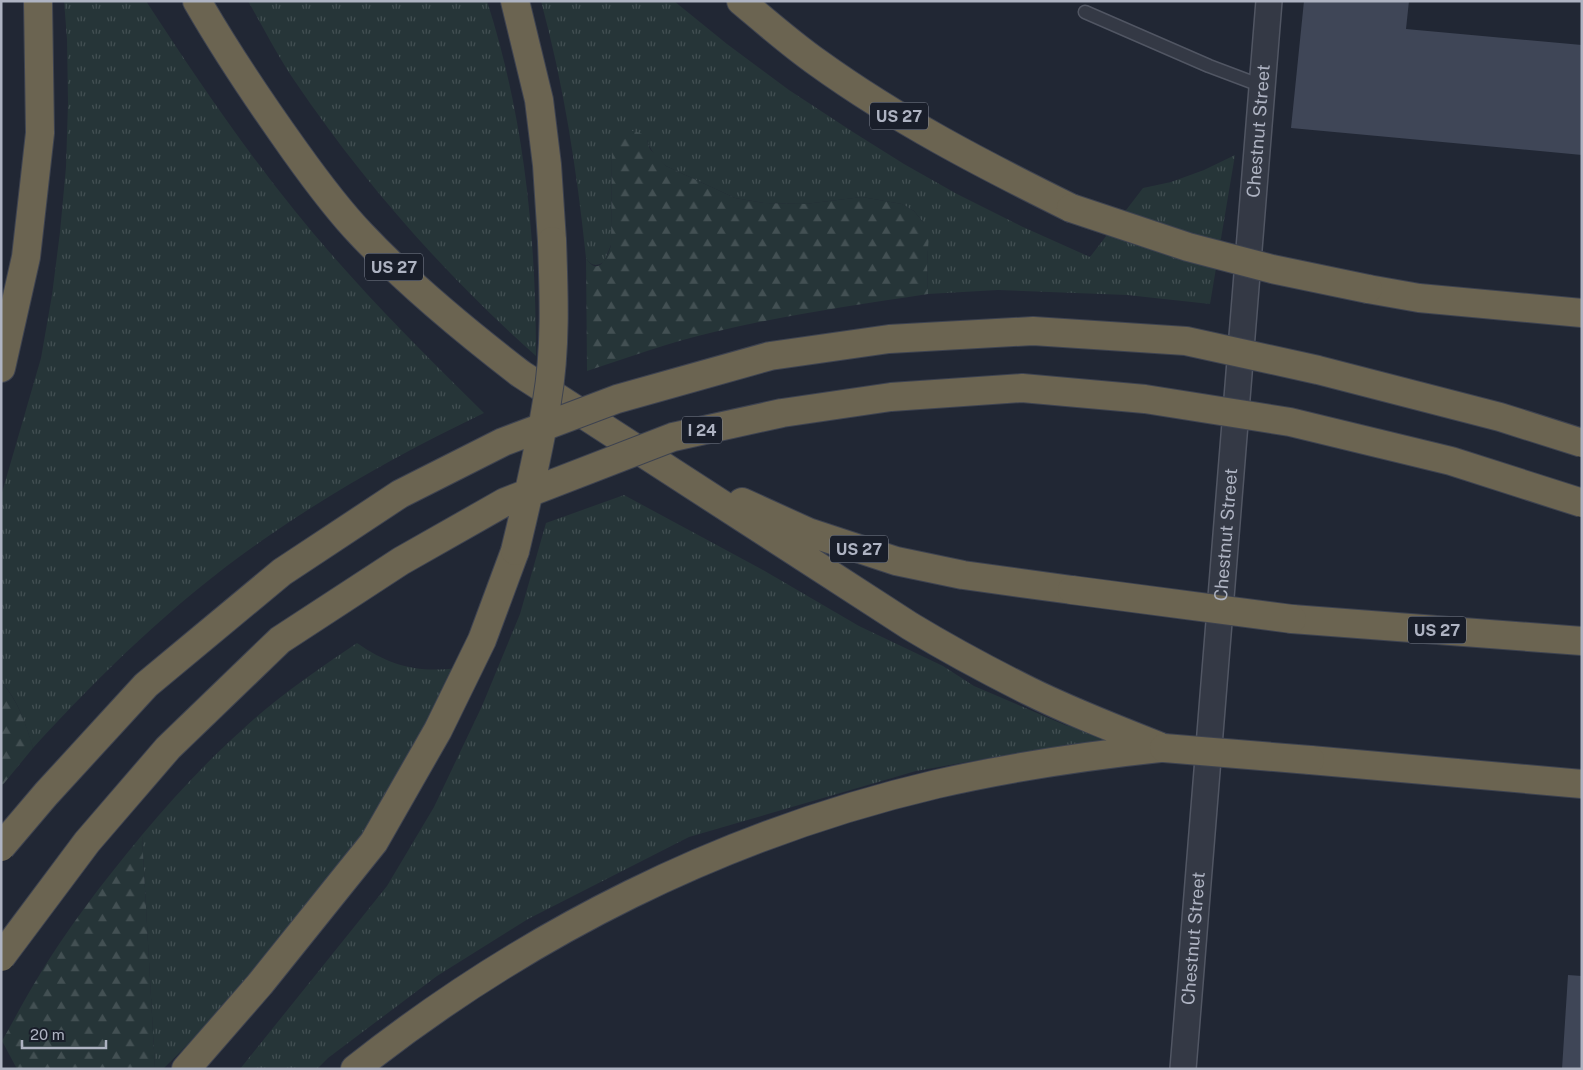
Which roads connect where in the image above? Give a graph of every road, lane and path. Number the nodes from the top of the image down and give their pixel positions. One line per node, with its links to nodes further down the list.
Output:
1 (38, 1): 9 (highway)
2 (197, 1): 13 (highway, US 27)
3 (515, 1): 20 (highway, bridge)
4 (741, 1): 8 (highway, US 27, bridge)
5 (1269, 1): 7 (street, Chestnut Street)
6 (1085, 12): 7 (lane)
7 (1262, 86): 22 (street, Chestnut Street)
8 (1571, 312)
9 (1, 368)
10 (1500, 417): 11 (highway, bridge); 12 (highway, bridge); 18 (highway, bridge)
11 (1582, 434)
12 (1582, 444)
13 (659, 465): 15 (highway, US 27, bridge); 16 (highway)
14 (1582, 503): 19 (highway, I 24, bridge)
15 (1582, 641)
16 (1164, 748): 17 (highway, bridge); 21 (highway)
17 (1582, 784)
18 (1, 847)
19 (1, 957)
20 (186, 1069)
21 (355, 1069)
22 (1183, 1069)

